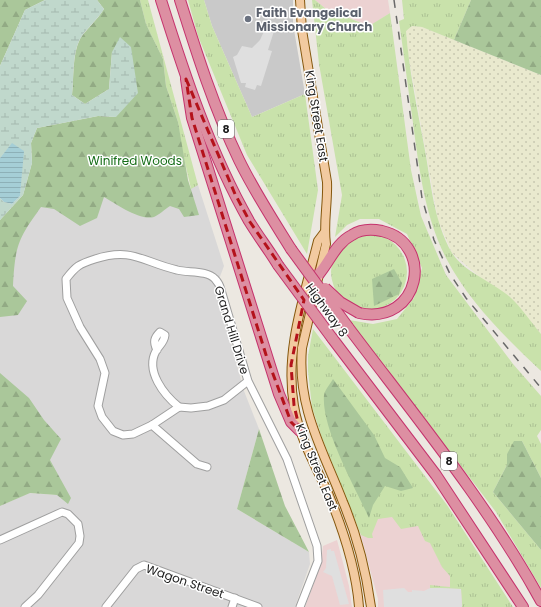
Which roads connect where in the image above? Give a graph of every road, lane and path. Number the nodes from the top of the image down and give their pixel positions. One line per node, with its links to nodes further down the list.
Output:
1 (161, 0): 4 (highway, Highway 8 / 8)
2 (180, 0): 6 (highway, Highway 8 / 8)
3 (300, 0): 5 (main road, King Street East)
4 (186, 79): 12 (highway); 24 (highway, Highway 8 / 8, bridge)
5 (324, 233): 7 (main road, King Street East); 12 (main road, King Street East)
6 (291, 249): 7 (highway, bridge); 16 (highway, Highway 8 / 8, bridge)
7 (319, 274): 23 (main road, King Street East)
8 (157, 350): 10 (street)
9 (248, 380): 10 (street, Grand Hill Drive); 11 (street, Grand Hill Drive); 21 (street, Grand Hill Drive)
10 (179, 407): 11 (street, Grand Hill Drive)
11 (152, 425): 13 (street)
12 (300, 431): 22 (main road, King Street East)
13 (207, 467)
14 (0, 540): 17 (street)
15 (235, 598): 18 (street, Wagon Street); 19 (street); 20 (street, Wagon Street)
16 (541, 601)
17 (25, 607)
18 (106, 607)
19 (232, 607)
20 (258, 607)
21 (300, 607)
22 (359, 607)
23 (371, 607)
24 (523, 607)

